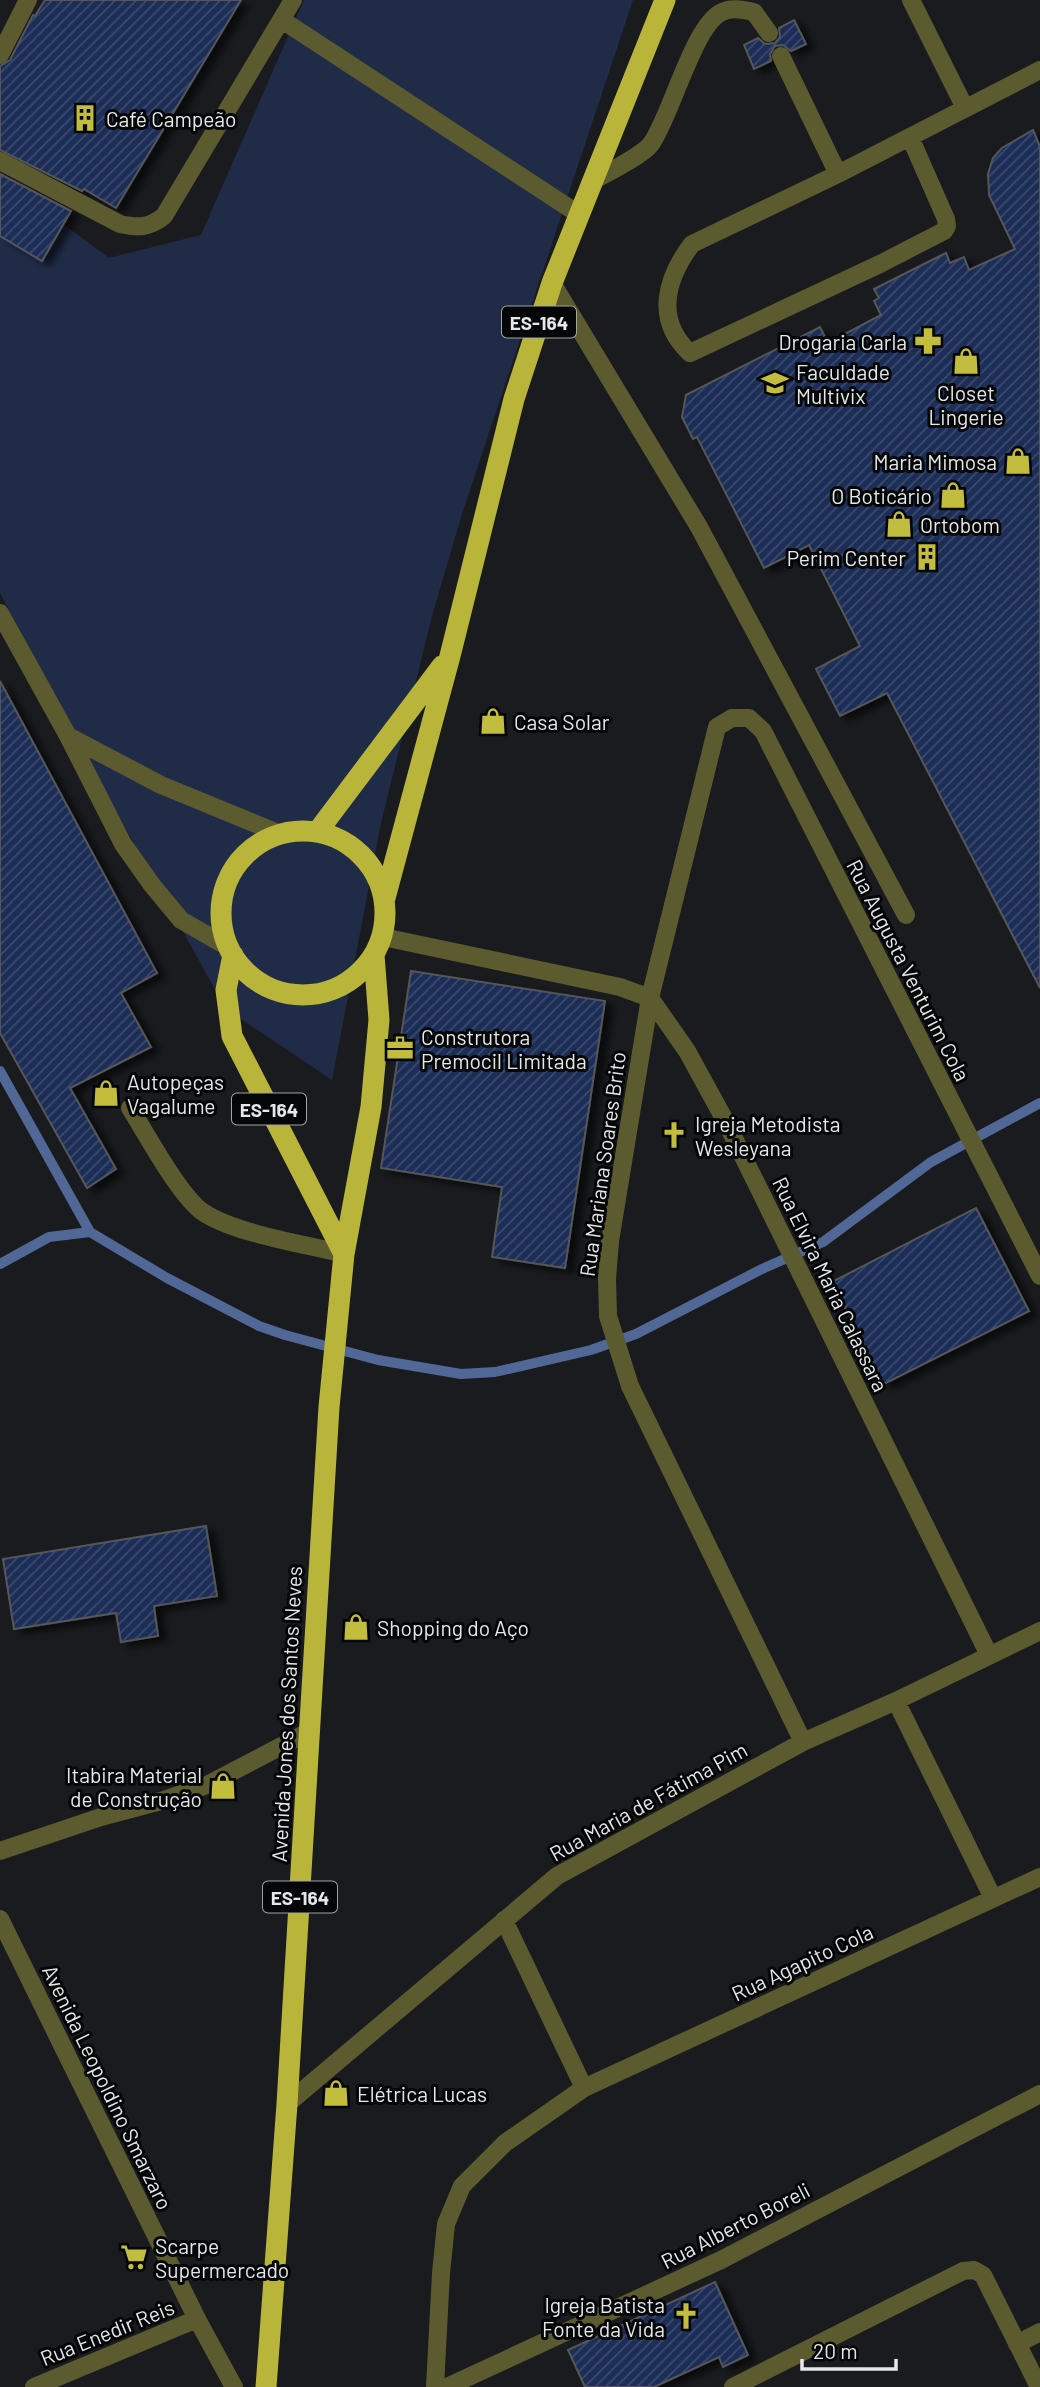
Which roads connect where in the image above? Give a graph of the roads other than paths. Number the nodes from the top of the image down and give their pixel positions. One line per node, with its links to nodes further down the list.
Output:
1 (28, 0): 7 (street)
2 (293, 0): 5 (street)
3 (665, 0): 14 (highway, Avenida Jones dos Santos Neves / ES-164)
4 (911, 0): 10 (street)
5 (282, 20): 12 (street); 15 (street)
6 (769, 33): 14 (street)
7 (0, 55)
8 (781, 56): 13 (street)
9 (1040, 70): 10 (street)
10 (965, 108): 11 (street)
11 (910, 136): 13 (street); 13 (street)
12 (0, 161)
13 (838, 174)
14 (591, 182): 15 (highway, Avenida Jones dos Santos Neves / ES-164)
15 (580, 215): 16 (highway, Avenida Jones dos Santos Neves / ES-164)
16 (552, 283): 18 (highway, Avenida Jones dos Santos Neves / ES-164); 24 (street)
17 (0, 613): 20 (street)
18 (450, 656): 21 (highway, Avenida Jones dos Santos Neves / ES-164); 23 (highway, Avenida Jones dos Santos Neves / ES-164)
19 (717, 727): 27 (street, Rua Mariana Soares Brito); 30 (street, Rua Augusta Venturim Cola)
20 (68, 736): 22 (street); 26 (street)
21 (318, 831): 22 (highway, Avenida Jones dos Santos Neves / ES-164); 23 (highway, Avenida Jones dos Santos Neves / ES-164)
22 (278, 834): 26 (highway, Avenida Jones dos Santos Neves / ES-164)
23 (385, 898): 25 (highway, Avenida Jones dos Santos Neves / ES-164)
24 (906, 915)
25 (378, 946): 26 (highway); 27 (street); 29 (highway, Avenida Jones dos Santos Neves / ES-164)
26 (231, 951): 29 (highway, Avenida Jones dos Santos Neves / ES-164)
27 (650, 998): 32 (street, Rua Elvira Maria Calassara); 35 (street, Rua Mariana Soares Brito)
28 (130, 1108): 29 (street)
29 (344, 1254): 34 (highway, Avenida Jones dos Santos Neves / ES-164)
30 (1040, 1276)
31 (1040, 1631): 32 (street, Rua Maria de Fátima Pim)
32 (989, 1655): 33 (street, Rua Maria de Fátima Pim)
33 (896, 1701): 35 (street, Rua Maria de Fátima Pim); 38 (street)
34 (310, 1731): 36 (street); 43 (highway, Avenida Jones dos Santos Neves / ES-164)
35 (803, 1742): 40 (street, Rua Maria de Fátima Pim)
36 (0, 1851)
37 (1040, 1877): 38 (street, Rua Agapito Cola)
38 (993, 1898): 41 (street, Rua Agapito Cola)
39 (0, 1919): 44 (street, Avenida Leopoldino Smarzaro)
40 (504, 1920): 41 (street); 43 (street, Rua Maria de Fátima Pim)
41 (583, 2088): 51 (street, Rua Agapito Cola)
42 (1040, 2094): 52 (street, Rua Alberto Boreli)
43 (287, 2104): 50 (highway, Avenida Jones dos Santos Neves / ES-164)
44 (197, 2319): 48 (street, Rua Enedir Reis); 49 (street, Avenida Leopoldino Smarzaro)
45 (1040, 2332): 46 (street)
46 (1017, 2344): 47 (street); 53 (street)
47 (743, 2385)
48 (34, 2387)
49 (234, 2387)
50 (266, 2387)
51 (435, 2387)
52 (447, 2387)
53 (1039, 2387)

